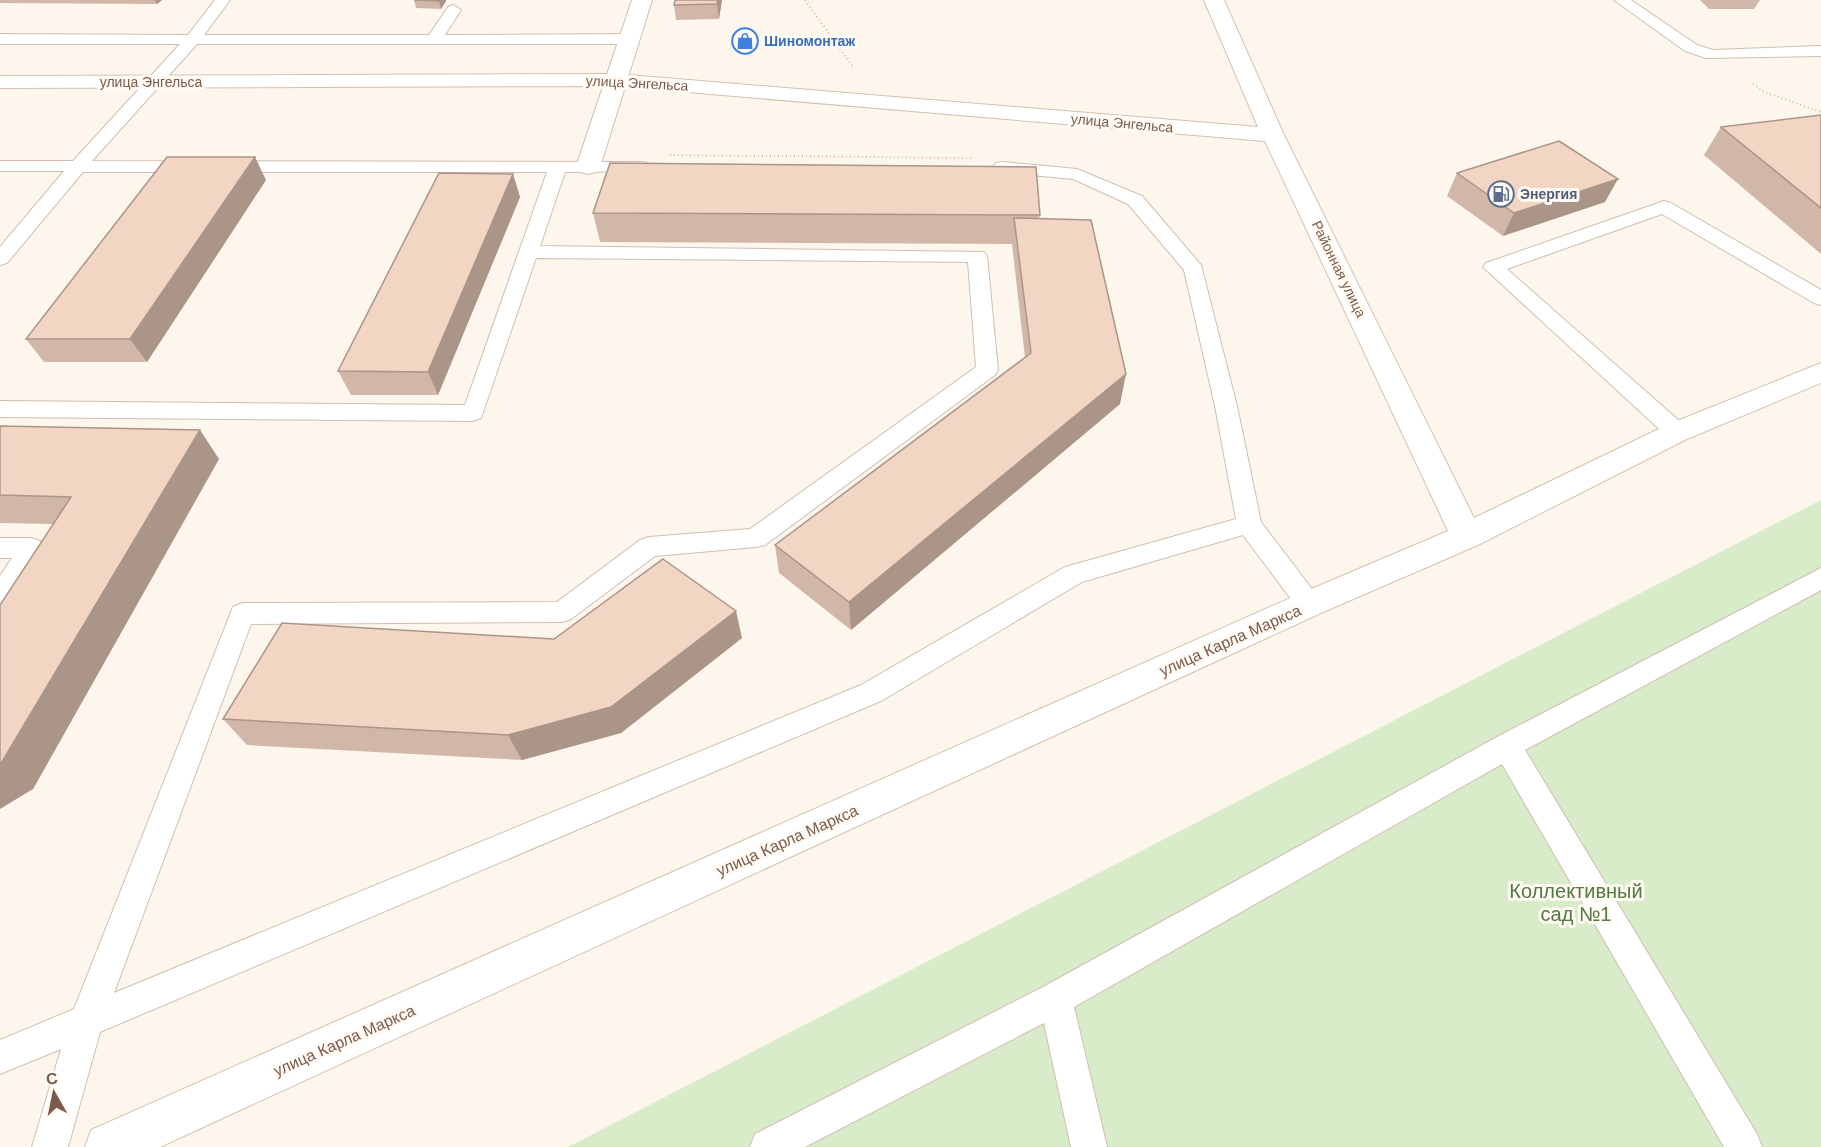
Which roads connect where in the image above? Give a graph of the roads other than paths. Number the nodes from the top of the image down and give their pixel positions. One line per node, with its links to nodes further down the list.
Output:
1 (223, 0): 8 (lane)
2 (642, 0): 7 (street)
3 (1214, 0): 14 (street, Районная улица)
4 (1621, 0): 10 (lane)
5 (453, 10): 9 (lane)
6 (0, 39): 8 (lane)
7 (627, 39): 9 (lane); 11 (street)
8 (192, 40): 9 (lane); 13 (lane)
9 (434, 40)
10 (1821, 51)
11 (616, 80): 13 (street, улица Энгельса); 14 (street, улица Энгельса); 18 (street)
12 (0, 82): 13 (street, улица Энгельса)
13 (153, 82): 16 (lane)
14 (1273, 135): 28 (street, Районная улица)
15 (0, 166): 16 (lane)
16 (78, 166): 17 (lane); 22 (lane)
17 (558, 167): 18 (lane); 21 (lane)
18 (588, 167): 19 (lane)
19 (659, 167)
20 (980, 167): 27 (lane)
21 (529, 252): 25 (lane); 35 (lane)
22 (0, 259)
23 (1821, 299): 26 (lane)
24 (1821, 372): 26 (street, улица Карла Маркса)
25 (0, 409)
26 (1677, 432): 28 (street, улица Карла Маркса)
27 (1249, 524): 32 (lane); 35 (lane)
28 (1467, 536): 32 (street, улица Карла Маркса)
29 (0, 548): 31 (lane)
30 (1821, 578): 33 (lane)
31 (0, 597)
32 (1310, 604): 38 (street, улица Карла Маркса)
33 (1507, 746): 34 (lane); 41 (lane)
34 (1055, 999): 39 (lane); 40 (lane)
35 (85, 1024): 36 (lane); 37 (lane)
36 (0, 1057)
37 (50, 1147)
38 (108, 1147)
39 (768, 1147)
40 (1089, 1147)
41 (1744, 1147)

